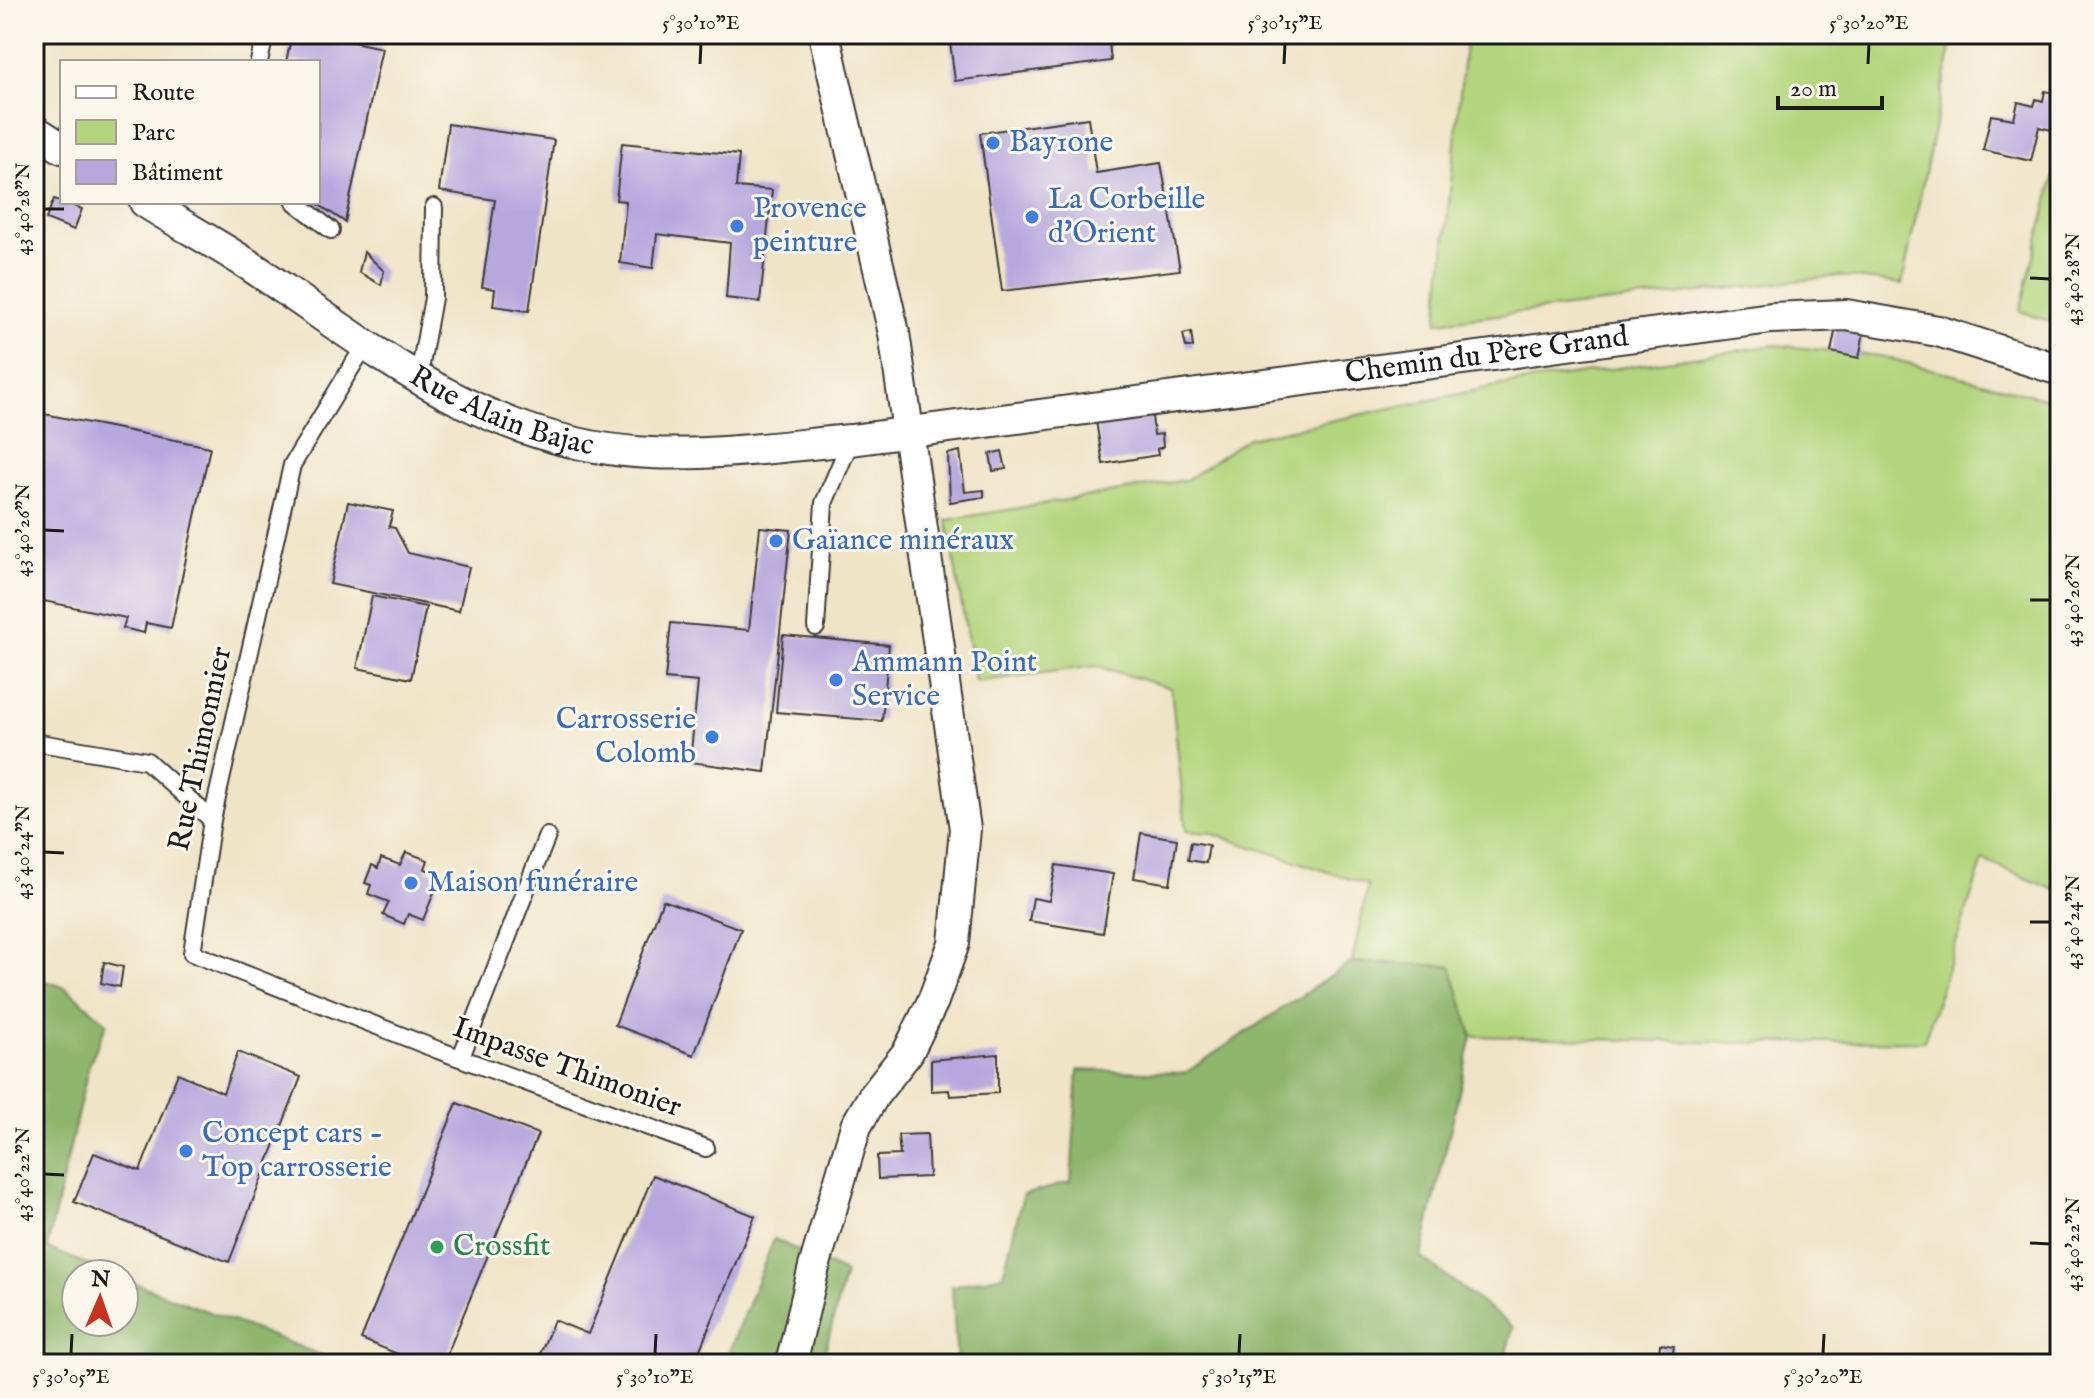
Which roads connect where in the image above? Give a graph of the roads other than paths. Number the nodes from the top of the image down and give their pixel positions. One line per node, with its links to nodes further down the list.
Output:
1 (265, 34): 3 (lane)
2 (824, 34): 13 (street)
3 (259, 60)
4 (34, 130): 5 (street)
5 (60, 147)
6 (148, 204): 10 (street, Rue Alain Bajac)
7 (298, 204): 9 (lane)
8 (434, 207): 12 (lane)
9 (331, 230)
10 (365, 345): 12 (street, Rue Alain Bajac); 17 (lane, Rue Thimonnier)
11 (2060, 370): 13 (street, Chemin du Père Grand)
12 (418, 381): 14 (street, Rue Alain Bajac)
13 (910, 433): 14 (street, Rue Alain Bajac); 22 (street)
14 (851, 440): 15 (lane)
15 (816, 627)
16 (34, 742): 17 (lane)
17 (212, 820): 19 (lane, Rue Thimonnier)
18 (547, 836): 20 (lane)
19 (410, 1040): 20 (lane, Impasse Thimonier)
20 (461, 1057): 21 (lane, Impasse Thimonier)
21 (706, 1148)
22 (791, 1364)

